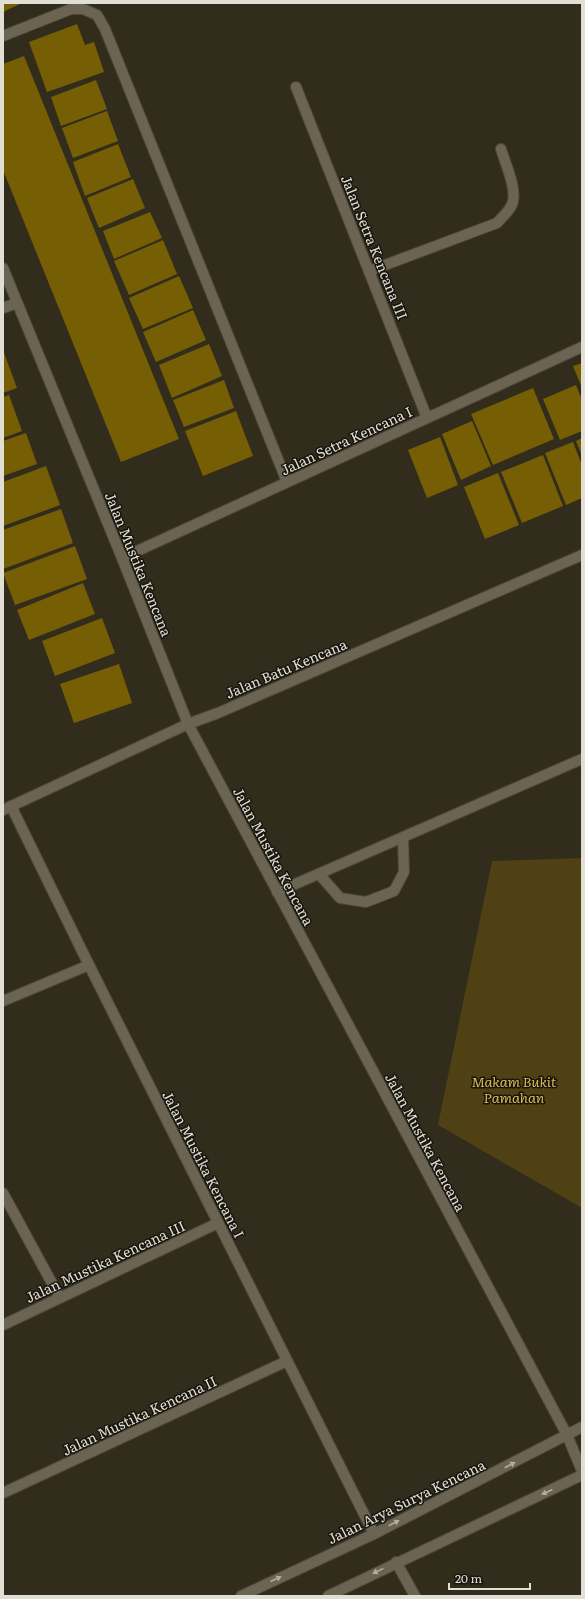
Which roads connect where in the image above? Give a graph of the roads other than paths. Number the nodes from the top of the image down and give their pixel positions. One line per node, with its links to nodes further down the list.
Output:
1 (3, 36): 10 (street)
2 (296, 87): 5 (street, Jalan Setra Kencana III)
3 (501, 149): 5 (street)
4 (3, 268): 6 (street, Jalan Mustika Kencana)
5 (369, 271): 9 (street, Jalan Setra Kencana III)
6 (17, 303): 7 (street); 12 (street, Jalan Mustika Kencana)
7 (3, 308)
8 (582, 347): 9 (street, Jalan Setra Kencana I)
9 (427, 418): 10 (street, Jalan Setra Kencana I)
10 (287, 482): 12 (street, Jalan Setra Kencana I)
11 (582, 555): 13 (street, Jalan Batu Kencana)
12 (122, 558): 13 (street, Jalan Mustika Kencana)
13 (188, 724): 15 (street, Jalan Batu Kencana); 18 (street, Jalan Mustika Kencana)
14 (582, 760): 16 (street)
15 (7, 808): 19 (street, Jalan Mustika Kencana I)
16 (403, 838): 17 (street); 17 (street)
17 (319, 874): 18 (street)
18 (277, 892): 27 (street, Jalan Mustika Kencana)
19 (89, 965): 20 (street); 22 (street, Jalan Mustika Kencana I)
20 (3, 1001)
21 (3, 1193): 23 (street)
22 (218, 1223): 23 (street, Jalan Mustika Kencana III); 25 (street, Jalan Mustika Kencana I)
23 (60, 1298): 24 (street, Jalan Mustika Kencana III)
24 (3, 1325)
25 (287, 1361): 30 (street, Jalan Mustika Kencana II); 31 (street, Jalan Mustika Kencana I)
26 (582, 1427): 27 (street, Jalan Arya Surya Kencana)
27 (567, 1435): 28 (street, Jalan Mustika Kencana); 31 (street, Jalan Arya Surya Kencana, one-way to 27)
28 (582, 1471)
29 (582, 1475): 32 (street, one-way to 32)
30 (3, 1493)
31 (374, 1534): 33 (street, Jalan Arya Surya Kencana, one-way to 31)
32 (396, 1562): 34 (street, one-way to 34); 35 (street)
33 (241, 1596)
34 (328, 1596)
35 (415, 1596)

